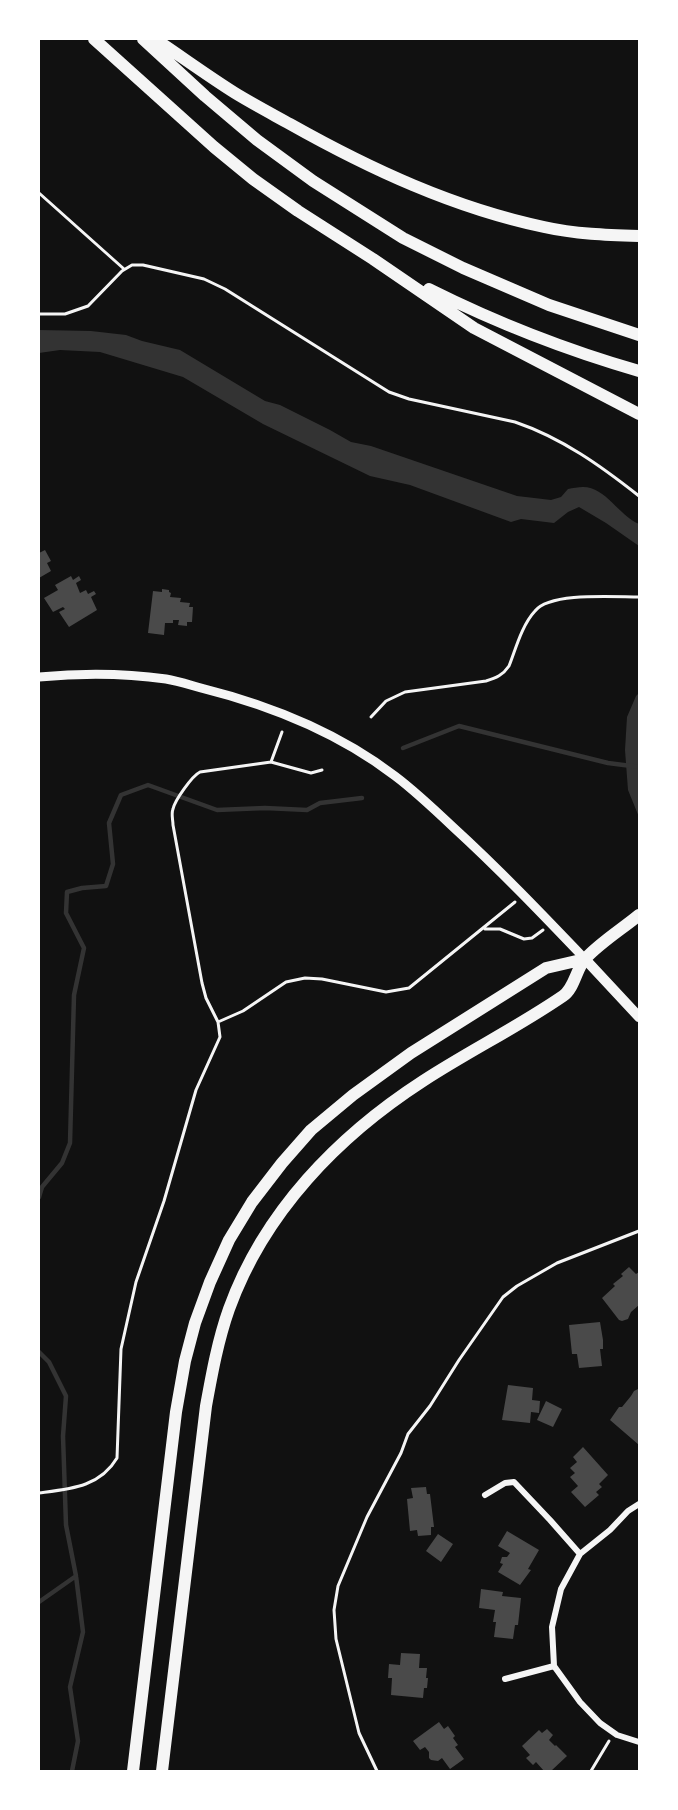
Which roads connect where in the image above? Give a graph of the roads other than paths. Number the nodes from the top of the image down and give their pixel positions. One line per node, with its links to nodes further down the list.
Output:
1 (94, 39): 5 (highway)
2 (142, 39): 6 (highway)
3 (155, 39): 4 (highway)
4 (639, 236)
5 (373, 259): 7 (highway); 8 (highway)
6 (639, 335)
7 (639, 371)
8 (639, 414)
9 (39, 677): 11 (street)
10 (639, 915): 11 (highway)
11 (585, 959): 12 (main road); 19 (highway); 20 (highway)
12 (639, 1017)
13 (485, 1495): 15 (street)
14 (639, 1504): 15 (street)
15 (580, 1554): 16 (street)
16 (554, 1666): 17 (street); 18 (street)
17 (505, 1679)
18 (639, 1742)
19 (133, 1771)
20 (162, 1771)

